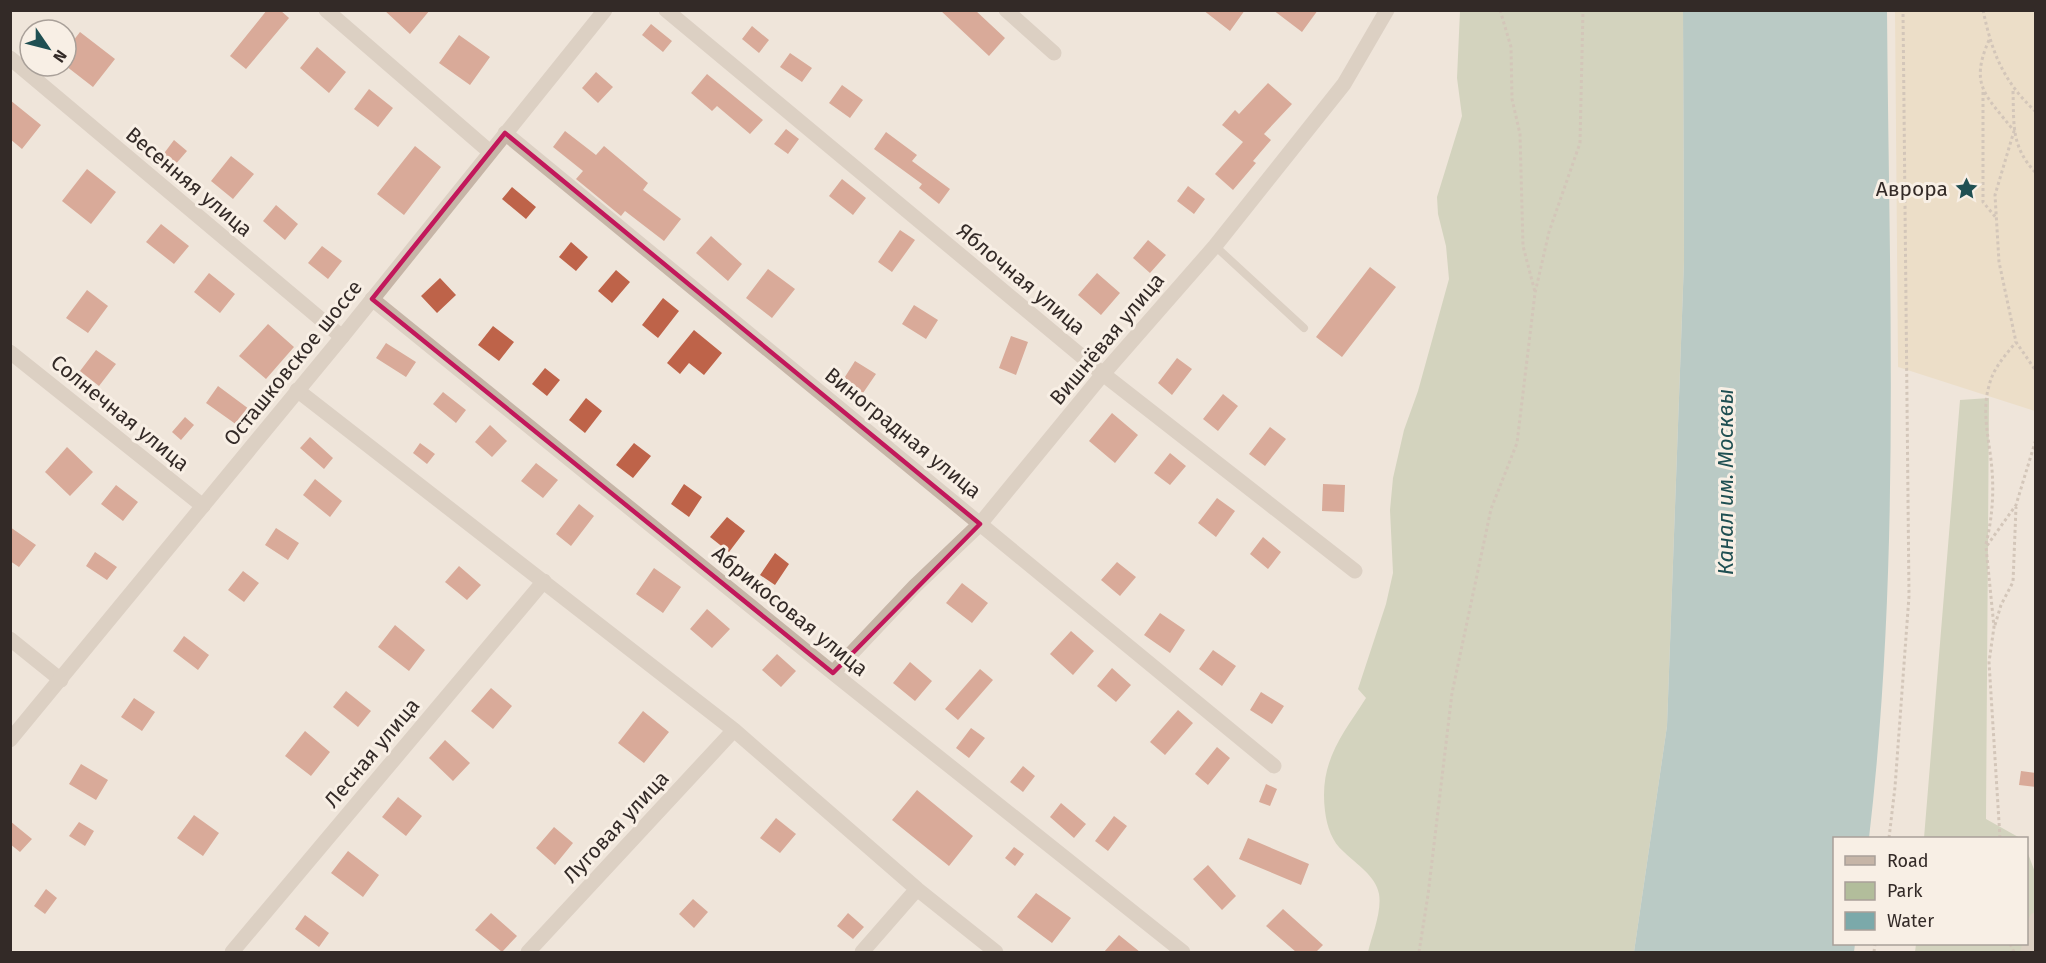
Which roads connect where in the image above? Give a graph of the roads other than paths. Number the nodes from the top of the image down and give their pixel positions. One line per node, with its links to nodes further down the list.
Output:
1 (326, 10): 9 (street)
2 (605, 10): 8 (street, Осташковское шоссе)
3 (666, 10): 15 (street, Яблочная улица)
4 (1006, 10): 6 (street)
5 (1387, 10): 10 (street, Вишнёвая улица)
6 (1054, 52)
7 (10, 58): 13 (street, Весенняя улица)
8 (505, 133): 9 (street, Осташковское шоссе); 18 (street, Виноградная улица)
9 (490, 152): 11 (street, Осташковское шоссе)
10 (1215, 246): 12 (lane); 15 (street, Вишнёвая улица)
11 (372, 298): 13 (street, Осташковское шоссе); 22 (street, Абрикосовая улица)
12 (1304, 328)
13 (342, 337): 16 (street, Осташковское шоссе)
14 (10, 352): 17 (street, Солнечная улица)
15 (1103, 374): 18 (street, Вишнёвая улица); 19 (street, Яблочная улица)
16 (297, 390): 17 (street, Осташковское шоссе); 20 (street)
17 (203, 506): 23 (street, Осташковское шоссе)
18 (980, 524): 22 (street, Вишнёвая улица); 26 (street, Виноградная улица)
19 (1355, 571)
20 (544, 581): 24 (street); 29 (street, Лесная улица)
21 (10, 639): 23 (street)
22 (832, 673): 33 (street, Абрикосовая улица)
23 (61, 680): 25 (street, Осташковское шоссе)
24 (734, 730): 27 (street); 30 (street, Луговая улица)
25 (10, 740)
26 (1274, 765)
27 (917, 889): 31 (street); 32 (street)
28 (2035, 921): 34 (street)
29 (232, 952)
30 (528, 952)
31 (862, 952)
32 (996, 952)
33 (1183, 952)
34 (2028, 952)

